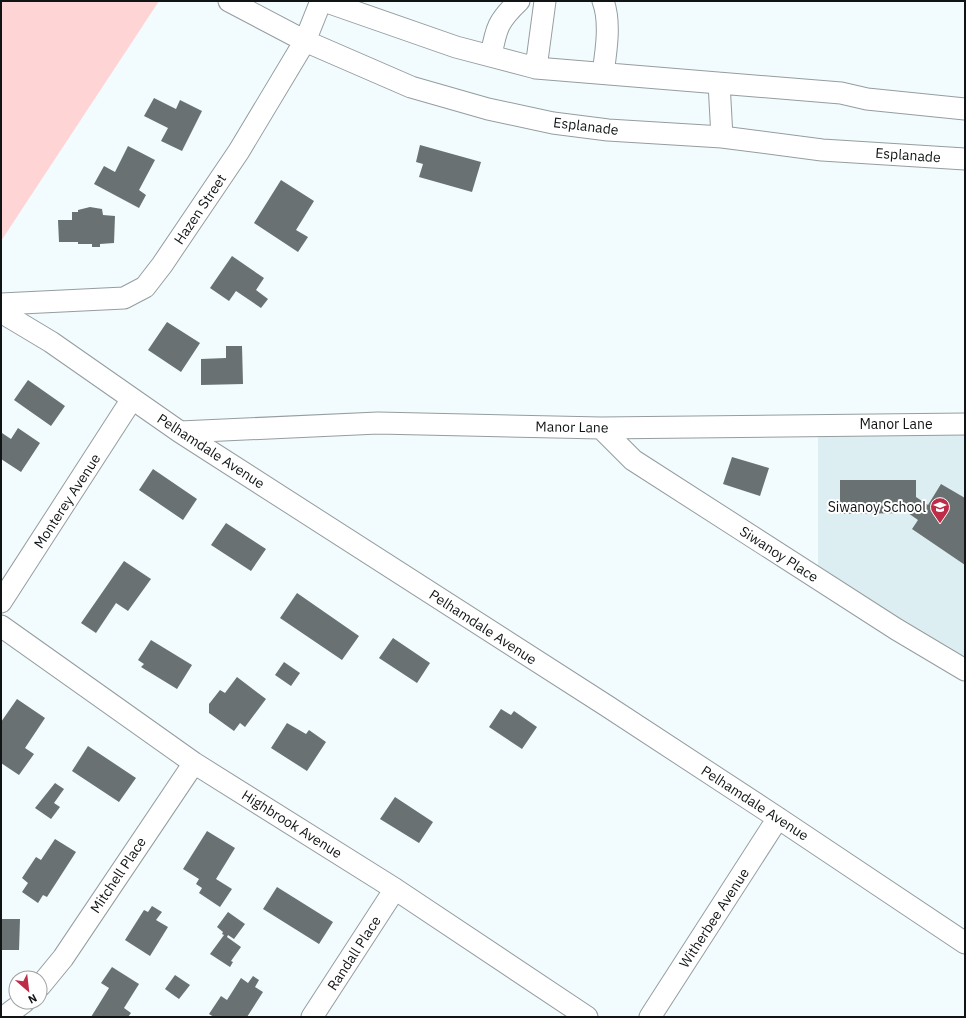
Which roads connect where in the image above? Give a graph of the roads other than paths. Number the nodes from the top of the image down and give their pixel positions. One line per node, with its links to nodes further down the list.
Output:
1 (229, 1): 6 (street, Esplanade)
2 (323, 1): 6 (street, Hazen Street); 7 (street)
3 (519, 1): 7 (street)
4 (545, 1): 8 (street)
5 (603, 1): 9 (street)
6 (305, 41): 12 (street, Esplanade); 14 (street, Hazen Street)
7 (491, 56): 8 (street)
8 (536, 68): 9 (street)
9 (602, 73): 10 (street)
10 (719, 83): 11 (street); 12 (street)
11 (965, 109)
12 (722, 137): 13 (street, Esplanade)
13 (965, 159)
14 (1, 304)
15 (1, 312): 16 (street, Pelhamdale Avenue)
16 (132, 399): 19 (street, Pelhamdale Avenue); 20 (street, Monterey Avenue)
17 (965, 424): 18 (street, Manor Lane)
18 (601, 428): 19 (street, Manor Lane); 22 (street, Siwanoy Place)
19 (180, 432): 24 (street, Pelhamdale Avenue)
20 (1, 602)
21 (1, 626): 23 (street, Highbrook Avenue)
22 (965, 670)
23 (194, 763): 25 (street, Highbrook Avenue); 27 (street, Mitchell Place)
24 (778, 818): 26 (street, Pelhamdale Avenue); 32 (street, Witherbee Avenue)
25 (395, 889): 30 (street, Randall Place); 31 (street, Highbrook Avenue)
26 (965, 942)
27 (48, 976)
28 (13, 1010): 29 (street)
29 (4, 1017)
30 (312, 1017)
31 (587, 1017)
32 (650, 1017)

